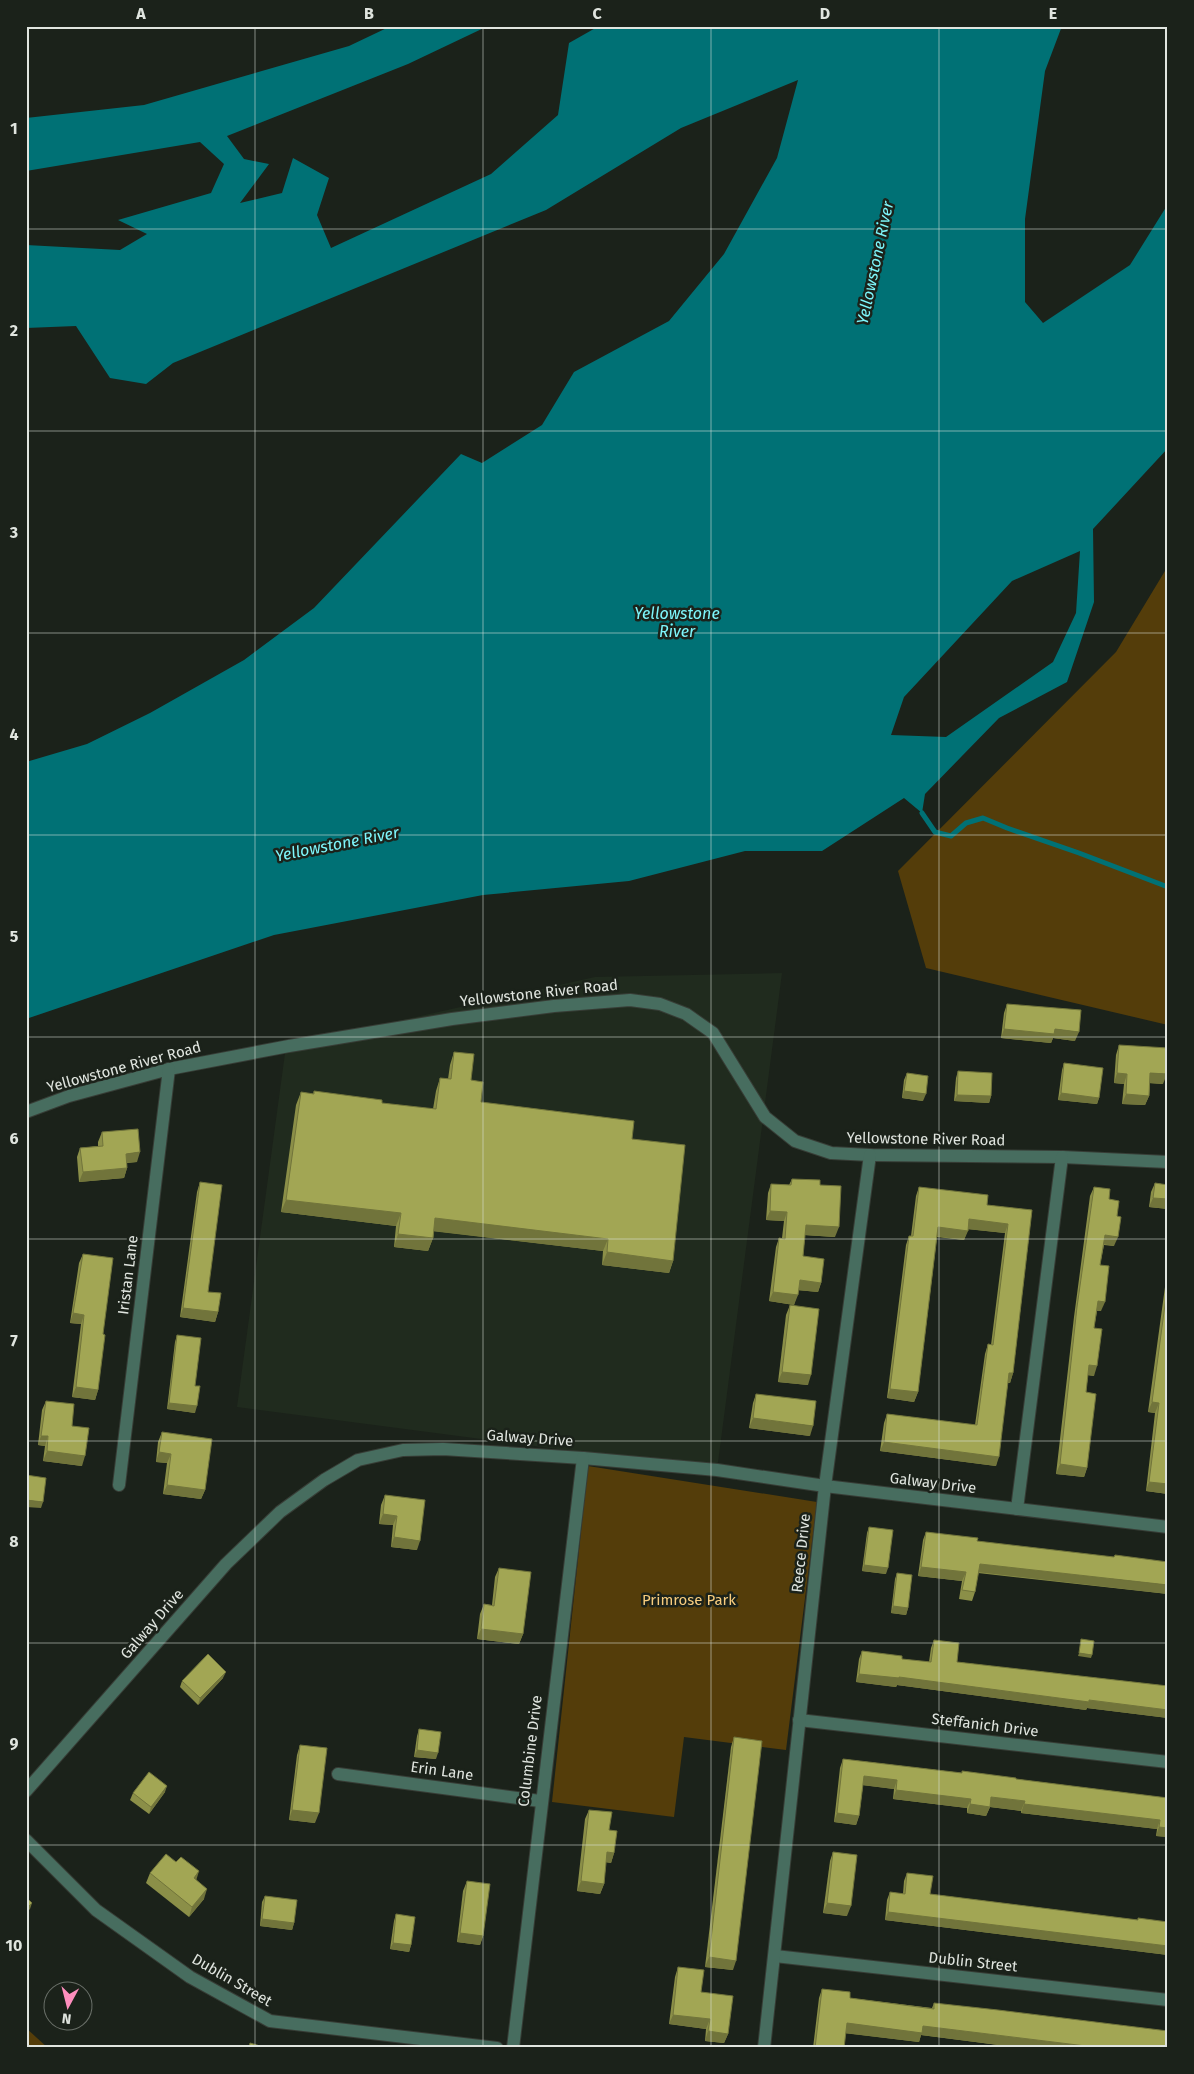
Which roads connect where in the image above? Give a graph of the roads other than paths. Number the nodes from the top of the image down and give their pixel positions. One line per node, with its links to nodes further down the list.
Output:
1 (169, 1069): 2 (street, Yellowstone River Road); 3 (street, Yellowstone River Road); 7 (street, Iristan Lane)
2 (26, 1112)
3 (870, 1155): 4 (street, Yellowstone River Road); 8 (street, Reece Drive)
4 (1062, 1158): 5 (street, Yellowstone River Road); 9 (street)
5 (1168, 1162)
6 (583, 1458): 8 (street, Galway Drive); 14 (street, Galway Drive); 15 (street, Columbine Drive)
7 (119, 1485)
8 (825, 1486): 9 (street, Galway Drive); 11 (street, Reece Drive)
9 (1017, 1509): 10 (street, Galway Drive)
10 (1168, 1527)
11 (799, 1720): 12 (street, Steffanich Drive); 17 (street, Reece Drive)
12 (1168, 1762)
13 (338, 1774): 15 (street, Erin Lane)
14 (26, 1791)
15 (540, 1801): 20 (street, Columbine Drive)
16 (26, 1840): 19 (street, Dublin Street)
17 (775, 1956): 18 (street, Dublin Street); 21 (street, Reece Drive)
18 (1168, 2000)
19 (497, 2048)
20 (513, 2048)
21 (764, 2048)

